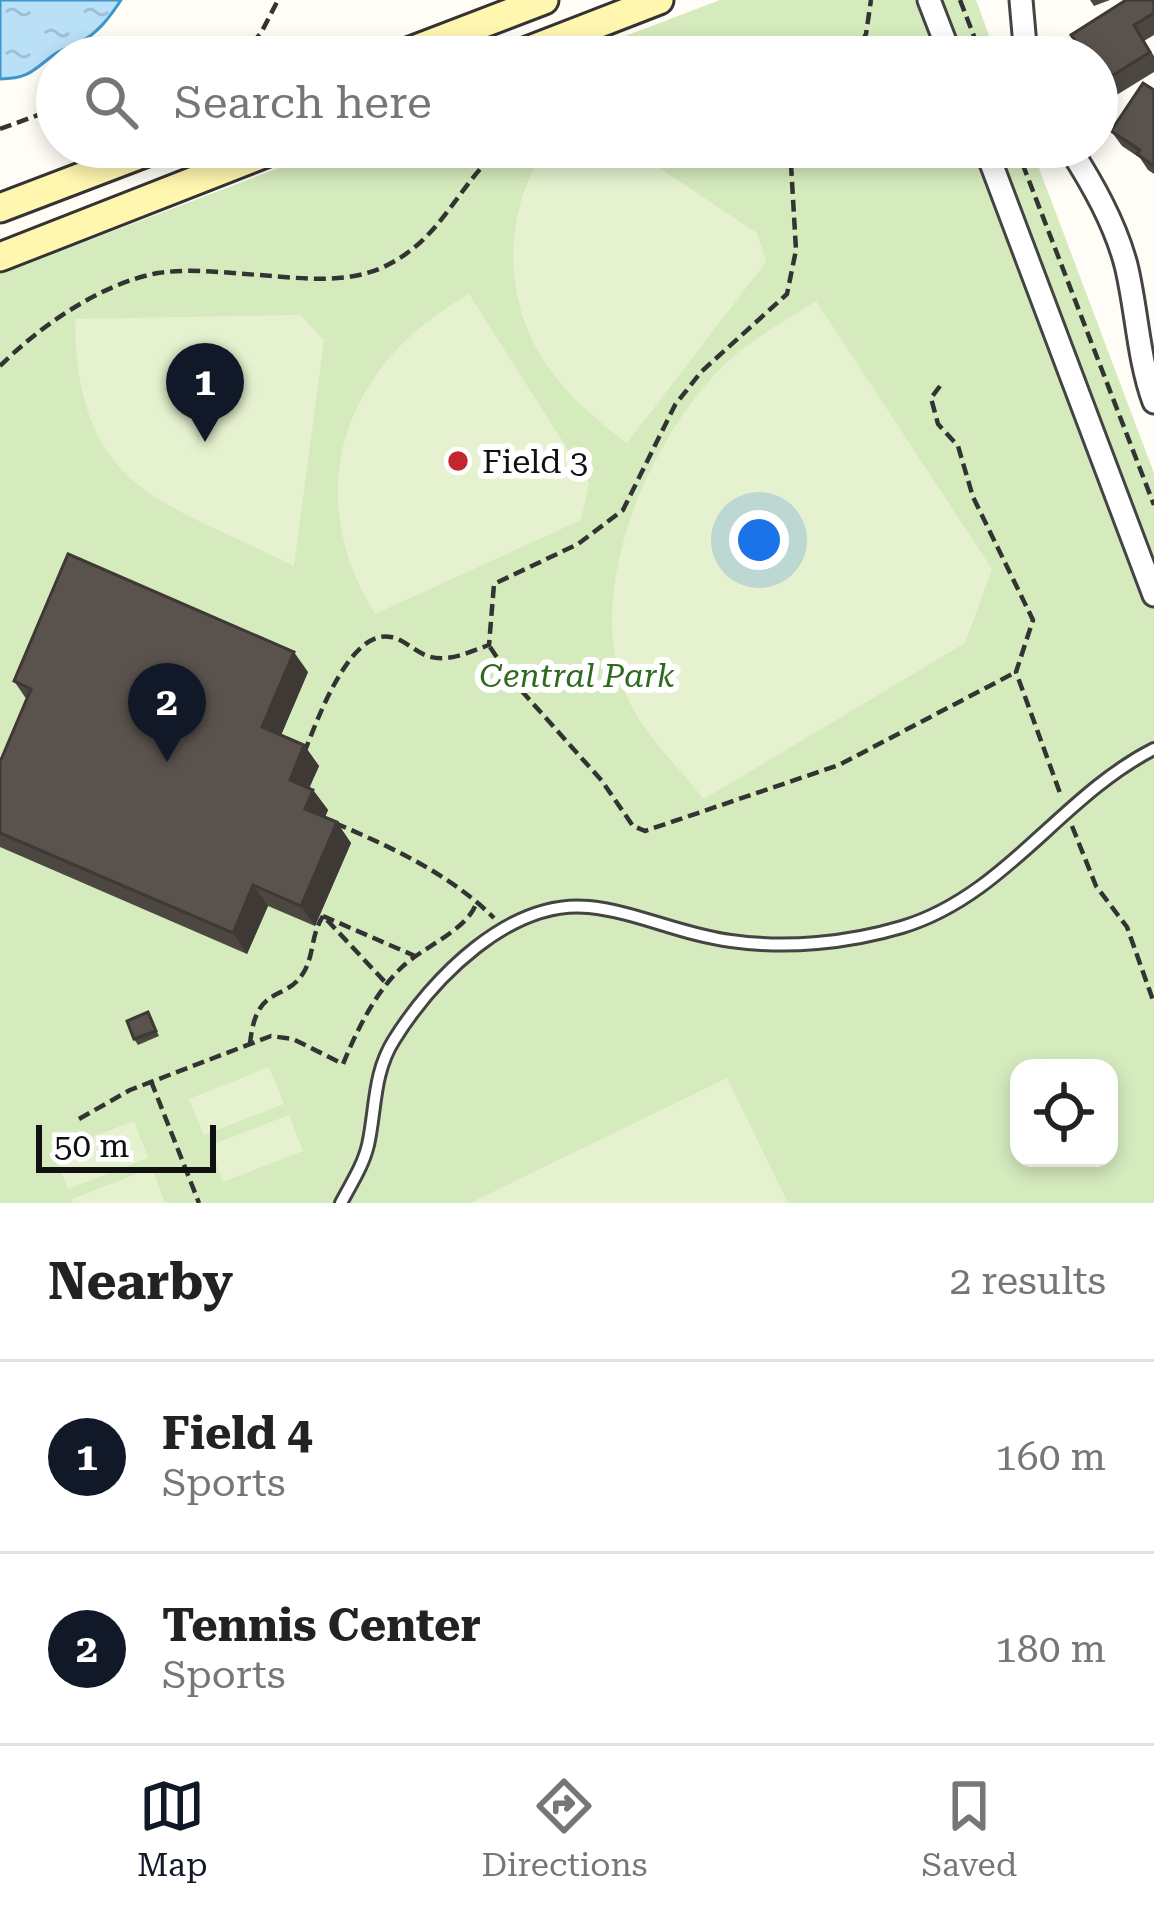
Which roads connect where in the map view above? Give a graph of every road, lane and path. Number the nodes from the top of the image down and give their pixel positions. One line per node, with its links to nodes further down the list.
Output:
1 (278, 0): 8 (path)
2 (544, 0): 9 (main road)
3 (658, 0): 10 (main road)
4 (871, 0): 11 (path)
5 (929, 0): 12 (street)
6 (960, 0): 13 (path)
7 (1021, 0): 14 (street)
8 (258, 36)
9 (450, 36)
10 (566, 36)
11 (865, 36)
12 (943, 36)
13 (974, 36)
14 (1024, 36)
15 (36, 116): 16 (path)
16 (0, 129)
17 (105, 168): 24 (main road)
18 (227, 168): 25 (main road)
19 (481, 168): 26 (path)
20 (791, 168): 31 (path)
21 (993, 168): 30 (street)
22 (1024, 168): 29 (path)
23 (1081, 168): 28 (street)
24 (0, 208)
25 (0, 257)
26 (0, 366)
27 (940, 386): 32 (path)
28 (1154, 402)
29 (1154, 505)
30 (1154, 595)
31 (489, 644): 32 (path); 34 (path)
32 (1016, 672): 35 (path)
33 (1154, 749): 35 (lane)
34 (302, 759)
35 (1066, 810): 39 (lane); 42 (path)
36 (324, 818): 37 (path)
37 (477, 901): 39 (path); 40 (path)
38 (323, 916): 40 (path); 41 (path); 43 (path)
39 (504, 928): 47 (lane)
40 (415, 956): 41 (path)
41 (387, 984): 43 (path)
42 (1154, 1003)
43 (250, 1045): 44 (path)
44 (151, 1081): 45 (path); 46 (path)
45 (79, 1119)
46 (199, 1203)
47 (341, 1203)

